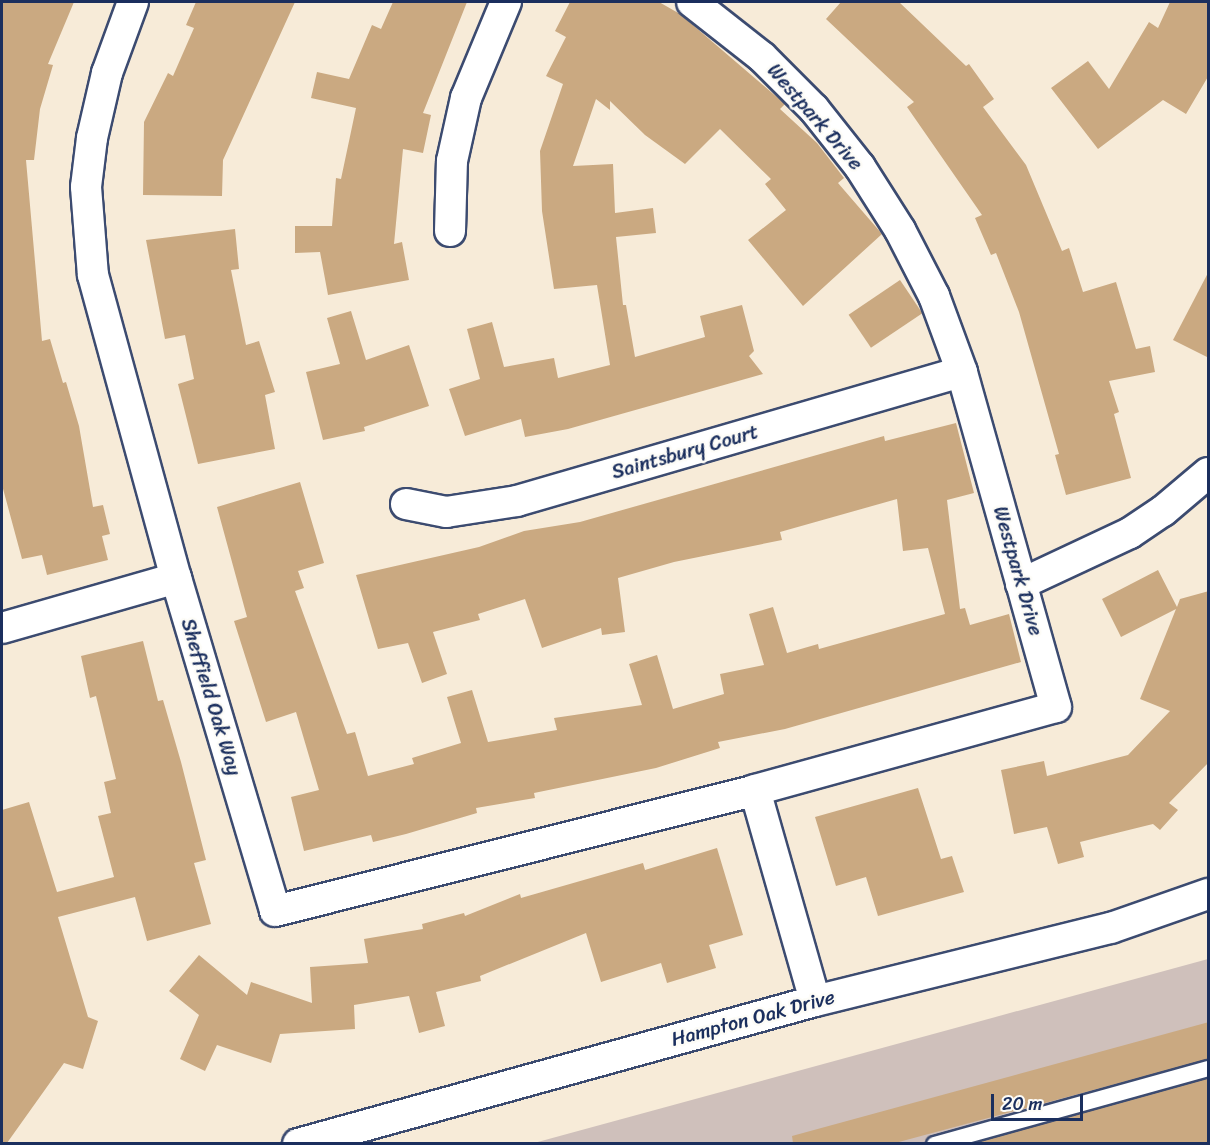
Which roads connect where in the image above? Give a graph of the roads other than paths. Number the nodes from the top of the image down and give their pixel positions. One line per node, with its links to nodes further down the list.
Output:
1 (133, 2): 8 (street, Sheffield Oak Way)
2 (506, 2): 4 (street)
3 (692, 2): 5 (street, Westpark Drive)
4 (450, 231)
5 (962, 372): 7 (street, Saintsbury Court); 9 (street, Westpark Drive)
6 (1209, 473): 9 (street)
7 (406, 504)
8 (176, 578): 10 (street); 11 (street, Sheffield Oak Way)
9 (1022, 584): 11 (street, Westpark Drive)
10 (2, 628)
11 (755, 790): 13 (street)
12 (1209, 894): 13 (street, Hampton Oak Drive)
13 (815, 1001): 15 (street, Hampton Oak Drive)
14 (1209, 1068): 16 (lane)
15 (298, 1143)
16 (934, 1143)

